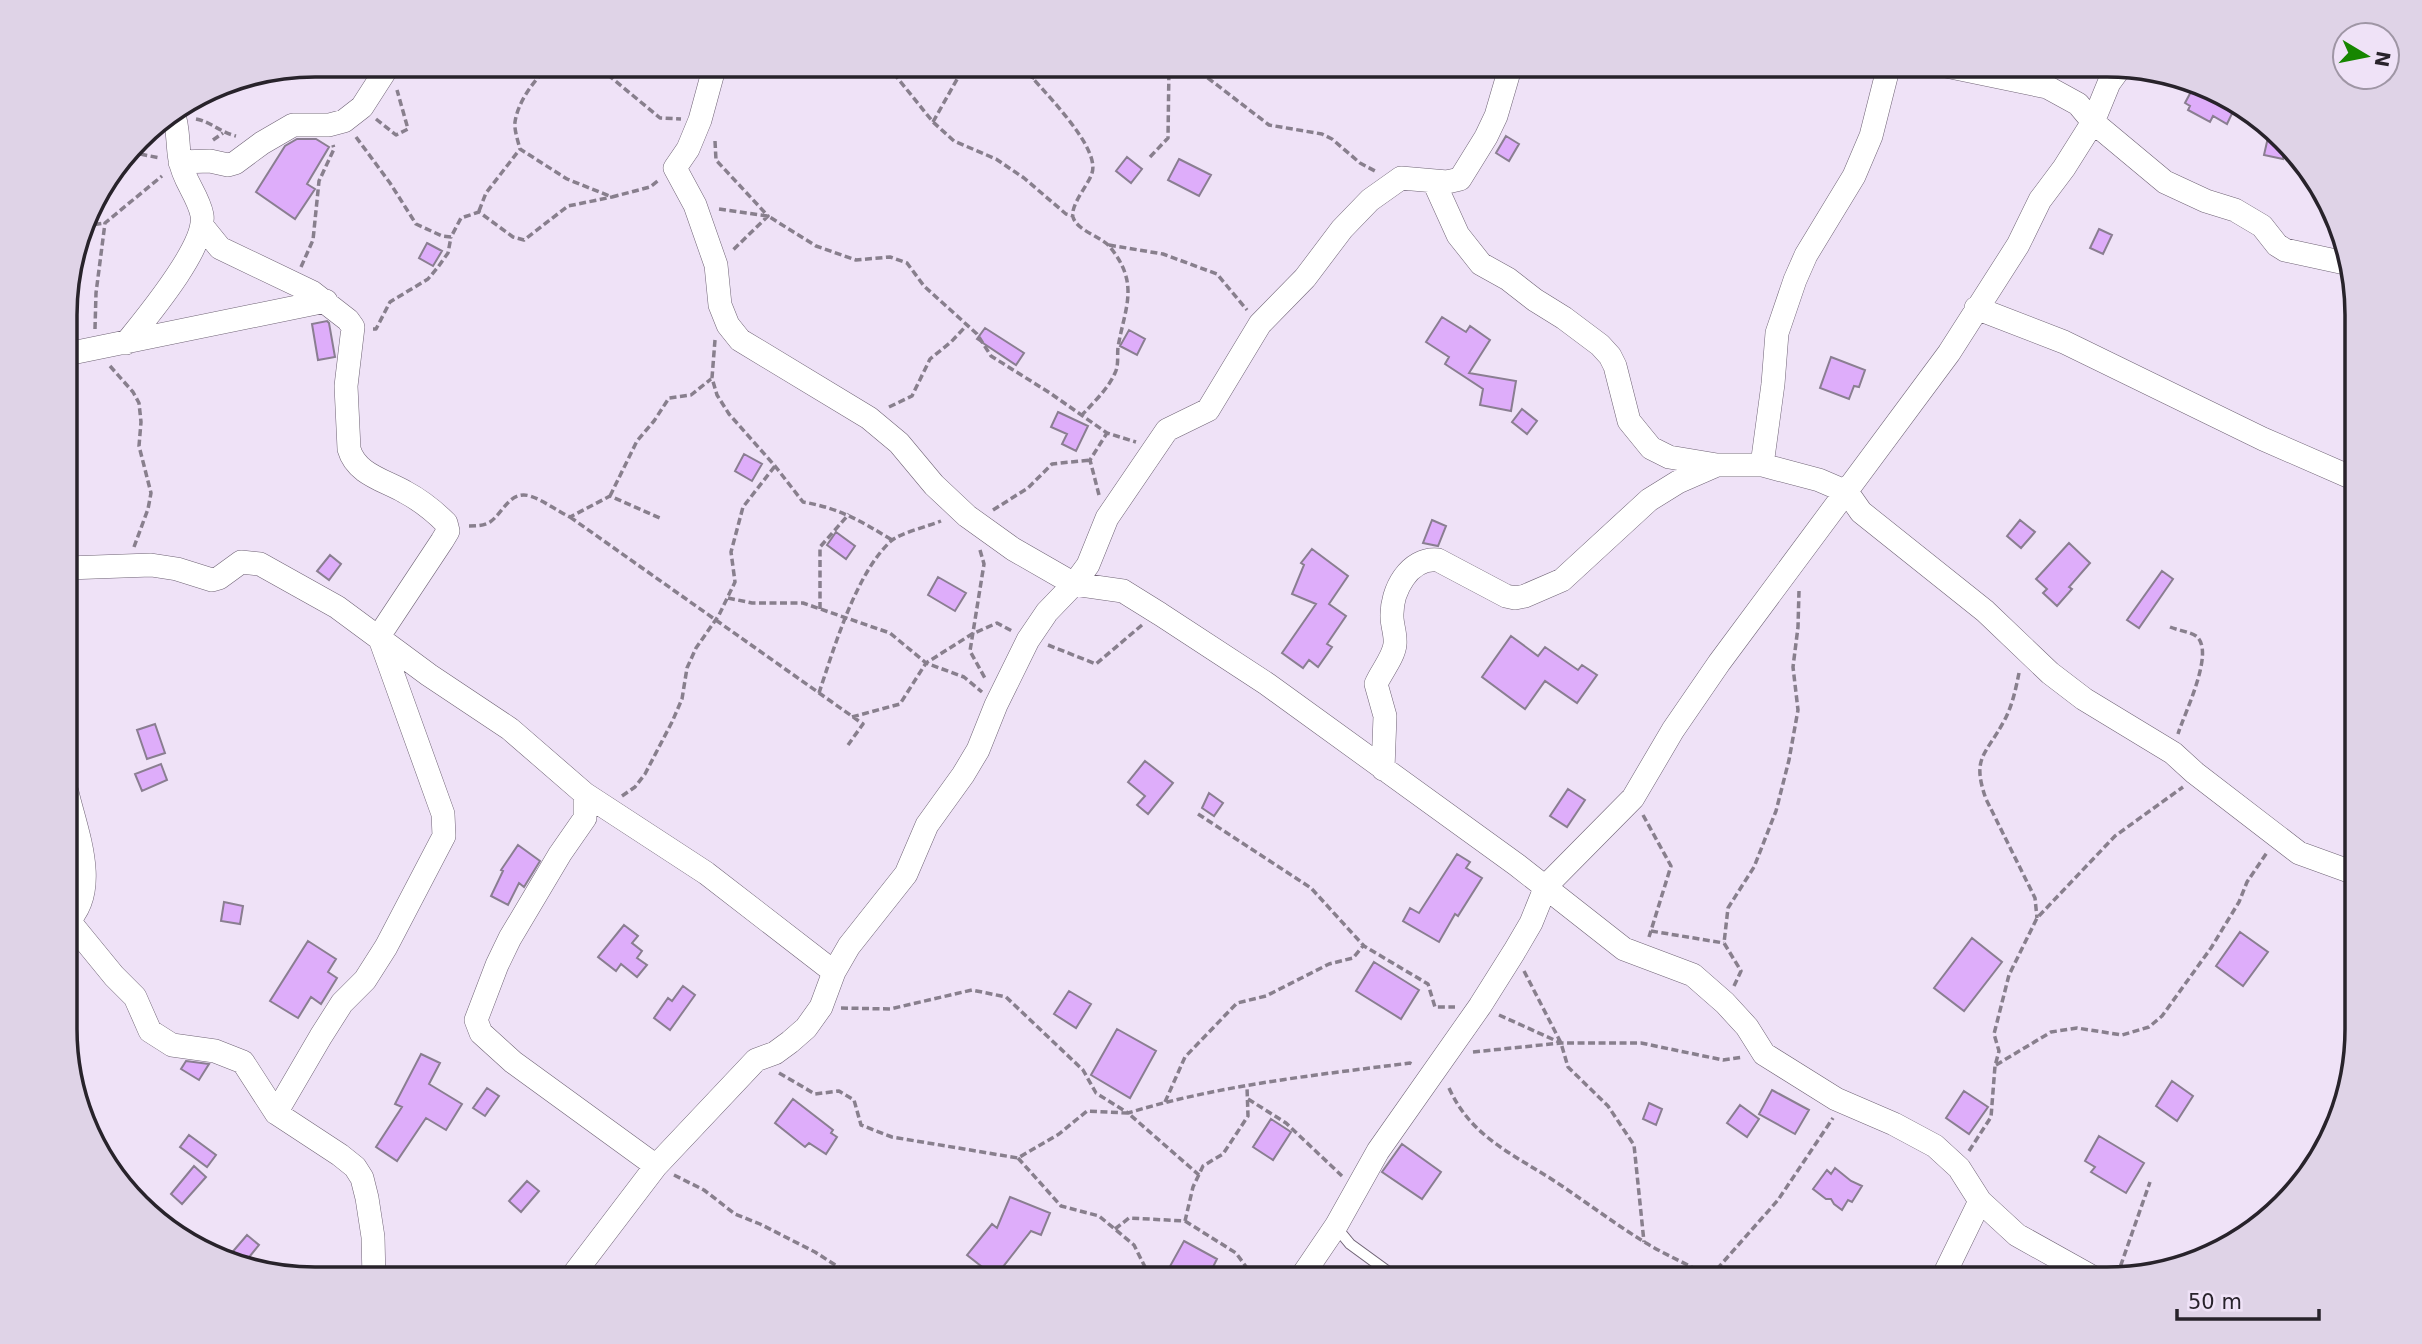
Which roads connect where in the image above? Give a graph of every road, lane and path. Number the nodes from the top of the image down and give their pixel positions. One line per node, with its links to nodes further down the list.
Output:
1 (1207, 77): 27 (path)
2 (1507, 77): 28 (street)
3 (1886, 77): 56 (street)
4 (1999, 77): 20 (street)
5 (2113, 77): 20 (street)
6 (384, 78): 16 (street)
7 (393, 78): 16 (path)
8 (539, 78): 23 (path)
9 (612, 78): 17 (path)
10 (712, 78): 17 (street)
11 (897, 78): 19 (path)
12 (958, 78): 19 (path)
13 (1168, 78): 24 (path)
14 (1032, 79): 33 (path)
15 (185, 116): 22 (path)
16 (345, 118): 22 (street); 37 (path); 41 (path)
17 (700, 120): 26 (street)
18 (175, 122): 25 (street)
19 (933, 122): 33 (path)
20 (2093, 122): 39 (street); 43 (street)
21 (715, 138): 32 (path)
22 (261, 143): 25 (street)
23 (520, 149): 29 (path); 31 (path)
24 (1150, 157)
25 (180, 162): 34 (path); 36 (street)
26 (676, 168): 29 (path); 30 (street)
27 (1401, 178): 28 (street); 44 (street)
28 (1434, 182): 57 (street)
29 (612, 197): 31 (path)
30 (695, 205): 32 (path); 40 (street)
31 (479, 212): 37 (path)
32 (768, 216): 40 (path); 45 (path)
33 (1073, 216): 38 (path)
34 (105, 223): 35 (path); 49 (path)
35 (95, 224)
36 (202, 227): 41 (street); 48 (street)
37 (451, 237): 46 (path)
38 (1109, 245): 44 (path); 52 (path)
39 (2339, 262)
40 (716, 265): 53 (street)
41 (295, 283): 42 (street)
42 (326, 301): 46 (street); 48 (street)
43 (1976, 308): 59 (street); 60 (street)
44 (1260, 324): 54 (street)
45 (967, 325): 52 (path); 53 (path)
46 (354, 327): 66 (street)
47 (716, 338): 51 (path)
48 (126, 343): 49 (street)
49 (95, 350): 50 (street); 69 (path)
50 (78, 352)
51 (712, 378): 58 (path); 61 (path)
52 (1082, 415): 54 (path)
53 (877, 425): 64 (street)
54 (1159, 444): 71 (street)
55 (1090, 460): 64 (path)
56 (1762, 464): 57 (street); 60 (street)
57 (1717, 465): 83 (street)
58 (775, 466): 62 (path); 72 (path)
59 (2345, 475)
60 (1847, 492): 68 (street); 78 (street)
61 (610, 496): 63 (path); 65 (path)
62 (849, 514): 67 (path); 73 (path)
63 (570, 517): 66 (path); 75 (path)
64 (968, 517): 67 (path); 71 (street); 80 (path)
65 (662, 519)
66 (446, 523): 77 (street)
67 (892, 540): 74 (path)
68 (1799, 556): 86 (street); 96 (path)
69 (127, 565): 70 (street); 77 (street)
70 (78, 567)
71 (1074, 584): 80 (street); 83 (street)
72 (728, 598): 73 (path); 75 (path)
73 (820, 609): 74 (path)
74 (845, 619): 79 (path); 80 (path)
75 (716, 620): 79 (path); 85 (path)
76 (2170, 627): 82 (path)
77 (379, 636): 85 (street); 114 (street)
78 (2025, 648): 82 (street); 93 (path)
79 (819, 693): 81 (path)
80 (996, 705): 100 (street)
81 (848, 744)
82 (2173, 753): 84 (street)
83 (1383, 769): 91 (street)
84 (2195, 774): 89 (street); 93 (path)
85 (585, 794): 100 (street); 116 (street)
86 (1633, 798): 91 (street); 94 (path)
87 (1198, 814): 97 (path)
88 (77, 834): 92 (street)
89 (2280, 840): 90 (street); 108 (path)
90 (2345, 870)
91 (1546, 886): 98 (street); 99 (street)
92 (77, 906)
93 (2037, 918): 108 (path)
94 (1651, 931): 96 (path); 99 (path)
95 (77, 933): 114 (street)
96 (1724, 943): 102 (path)
97 (1364, 946): 101 (path); 111 (path)
98 (1514, 952): 104 (path); 107 (street)
99 (1644, 956): 102 (street)
100 (834, 972): 103 (street)
101 (1428, 984)
102 (1726, 1003): 105 (street)
103 (821, 1007): 106 (street); 113 (path)
104 (1561, 1043): 105 (path); 107 (path); 125 (path)
105 (1765, 1054): 112 (street)
106 (756, 1060): 115 (path); 116 (street)
107 (1440, 1063): 109 (path); 120 (street); 125 (path)
108 (1995, 1066): 117 (path)
109 (1247, 1087): 110 (path); 111 (path)
110 (1248, 1099): 118 (path); 120 (path)
111 (1165, 1101): 113 (path)
112 (1844, 1102): 117 (street); 130 (path)
113 (1128, 1112): 115 (path); 118 (path)
114 (276, 1113): 134 (street)
115 (1018, 1158): 124 (path)
116 (656, 1166): 135 (street); 136 (path)
117 (1959, 1168): 121 (street)
118 (1199, 1175): 122 (path)
119 (2150, 1182): 133 (path)
120 (1357, 1189): 123 (street)
121 (1980, 1201): 131 (street); 132 (street)
122 (1185, 1221): 124 (path); 126 (path)
123 (1336, 1226): 127 (street); 128 (lane)
124 (1115, 1229): 137 (path)
125 (1644, 1242): 129 (path)
126 (1246, 1266)
127 (1309, 1266)
128 (1381, 1266)
129 (1689, 1266)
130 (1721, 1266)
131 (1948, 1266)
132 (2073, 1266)
133 (2121, 1266)
134 (374, 1267)
135 (579, 1267)
136 (838, 1267)
137 (1145, 1267)

